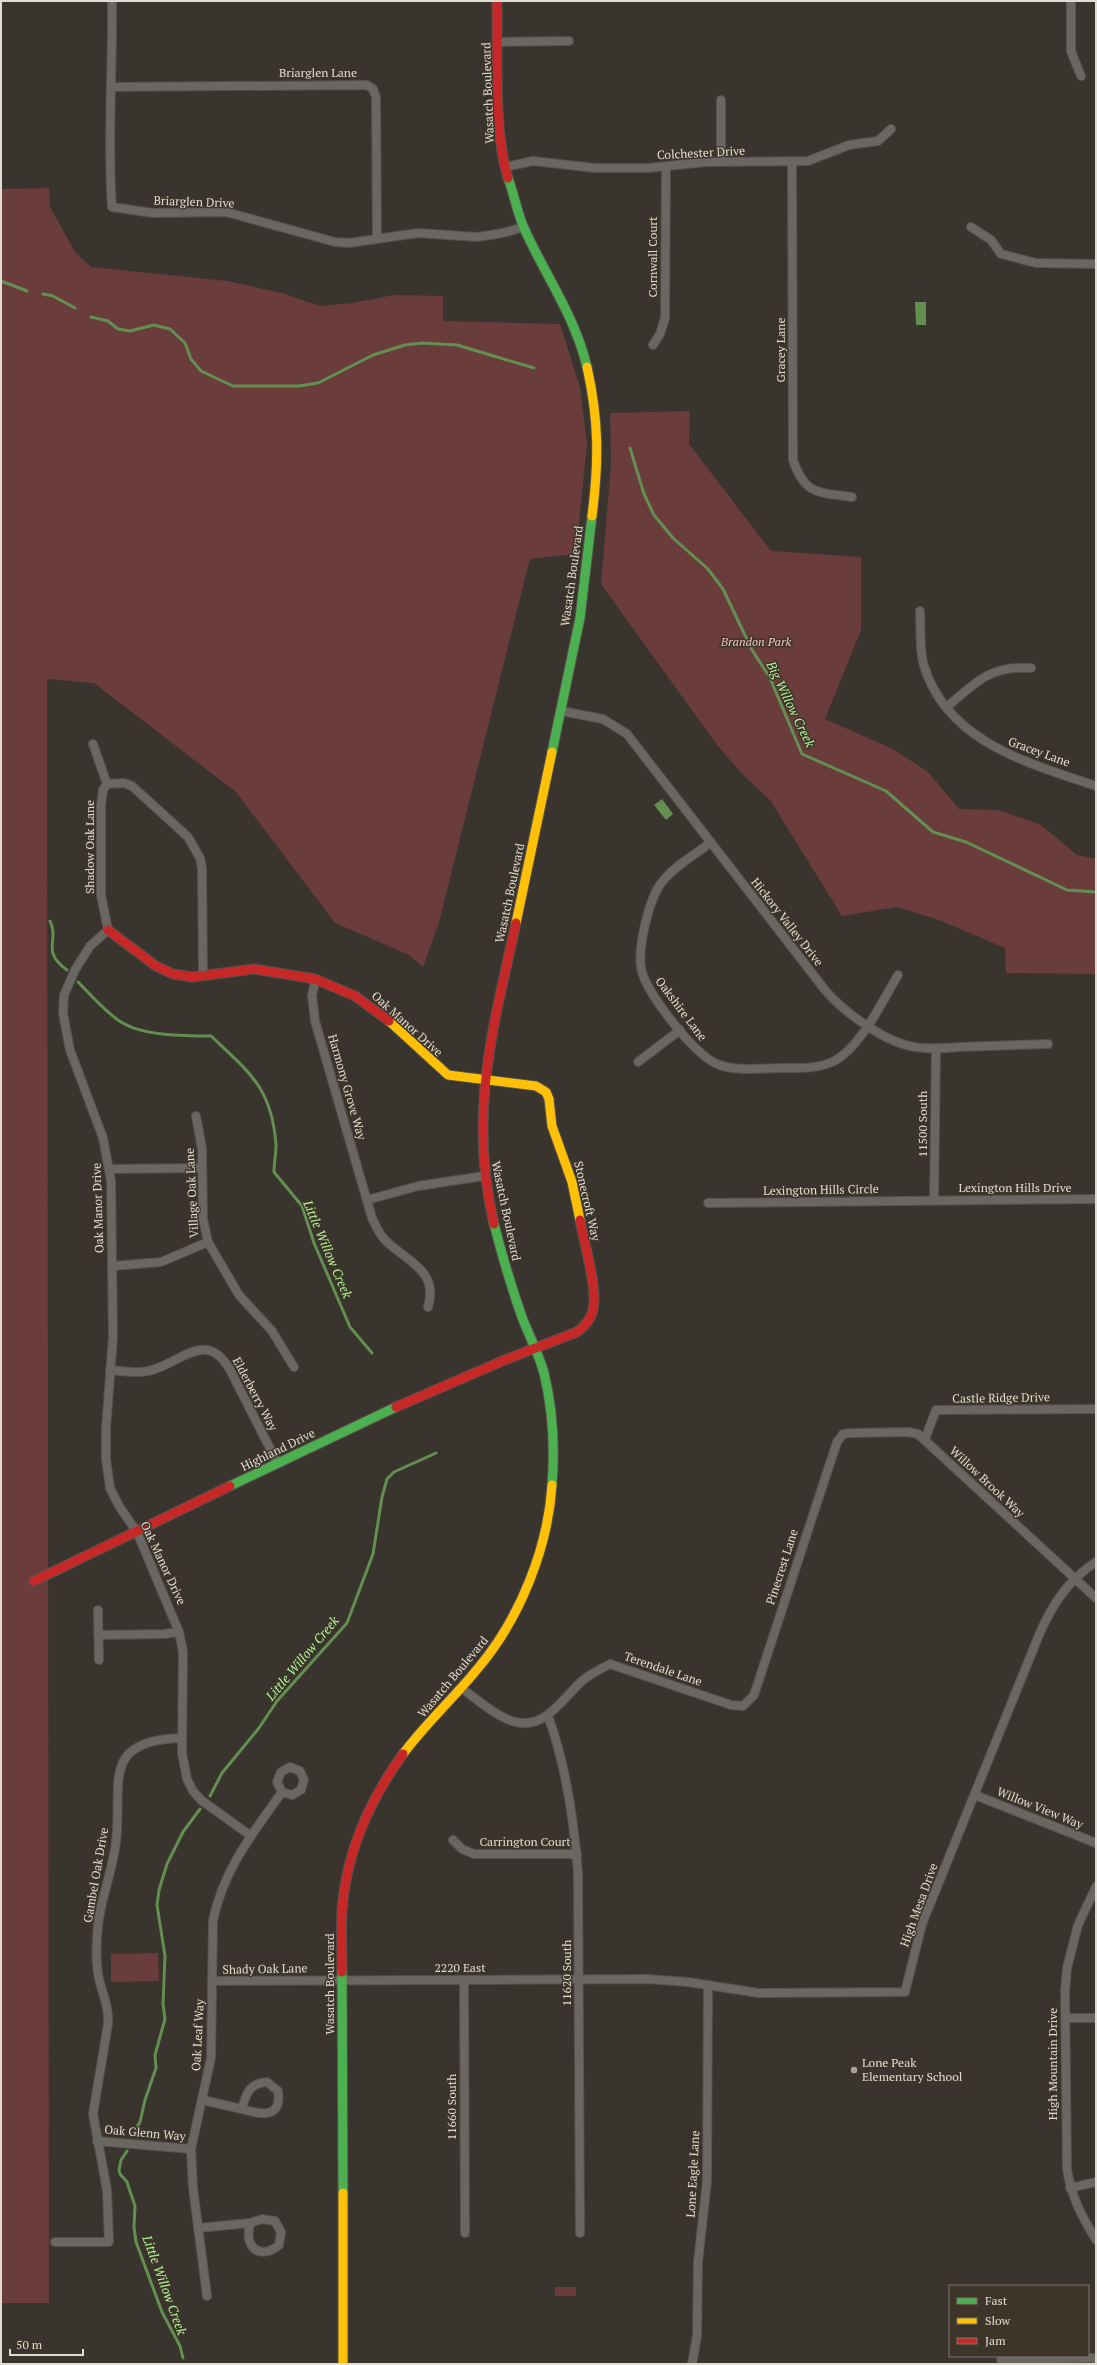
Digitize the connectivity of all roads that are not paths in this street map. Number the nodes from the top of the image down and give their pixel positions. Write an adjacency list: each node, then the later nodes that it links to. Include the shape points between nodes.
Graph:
1 (112, 1): 7 (street, Briarglen Drive)
2 (497, 1): 5 (main road, Wasatch Boulevard)
3 (1071, 1): 6 (street, via 1071,50)
4 (569, 41): 5 (street)
5 (499, 42): 13 (main road, Wasatch Boulevard, via 498,111)
6 (1081, 76)
7 (111, 87): 16 (street, Briarglen Drive, via 112,207 153,213 226,212 335,242); 16 (street, Briarglen Lane, via 367,86 374,89 377,110)
8 (720, 100): 10 (street)
9 (891, 129): 11 (street, Colchester Drive, via 878,141 849,145 808,161)
10 (721, 162): 11 (street, Colchester Drive); 12 (street, Colchester Drive)
11 (792, 162): 19 (street, Gracey Lane, via 793,460 799,478 812,490)
12 (666, 166): 13 (street, Colchester Drive, via 595,168 533,161); 18 (street, Cornwall Court, via 664,318 660,334)
13 (505, 167): 14 (main road, Wasatch Boulevard)
14 (524, 227): 16 (street, Briarglen Drive, via 489,236 418,233); 23 (main road, Wasatch Boulevard, via 577,333 591,383 596,417 597,466 584,591)
15 (971, 227): 17 (street, via 991,240 1001,254 1036,263)
16 (377, 239)
17 (1096, 264)
18 (653, 345)
19 (852, 497)
20 (920, 611): 22 (street, Gracey Lane, via 924,664 937,694)
21 (1031, 668): 22 (street, via 999,669 980,680)
22 (947, 707): 26 (street, Gracey Lane, via 966,727 1000,751)
23 (561, 711): 27 (street, Hickory Valley Drive, via 603,719 627,734); 37 (main road, Wasatch Boulevard)
24 (93, 744): 25 (street)
25 (107, 784): 28 (street, Shadow Oak Lane, via 101,801 101,895); 30 (street, via 116,782 132,786 196,848 202,868)
26 (1096, 786)
27 (711, 842): 32 (street, Hickory Valley Drive, via 835,1002); 33 (street, Oakshire Lane, via 662,882 651,906 642,944 642,971 646,983)
28 (108, 930): 30 (main road, Oak Manor Drive, via 167,972 184,977); 40 (street, Oak Manor Drive, via 90,946 76,970 64,995 62,1013 70,1050 103,1138)
29 (898, 975): 32 (street, Oakshire Lane)
30 (203, 976): 31 (main road, Oak Manor Drive, via 255,969)
31 (316, 979): 37 (main road, Oak Manor Drive, via 366,1002 442,1072 454,1077); 43 (street, Harmony Grove Way, via 312,995 314,1015)
32 (867, 1025): 33 (street, Oakshire Lane, via 848,1050 837,1059 809,1068 743,1068 718,1064 697,1050); 35 (street, Hickory Valley Drive, via 911,1047)
33 (680, 1030): 36 (street)
34 (1048, 1044): 35 (street, Hickory Valley Drive)
35 (936, 1048): 44 (street, 11500 South)
36 (638, 1062)
37 (484, 1080): 41 (main road, Wasatch Boulevard, via 481,1130); 49 (main road, Stonecroft Way, via 536,1086 548,1095 552,1126 572,1182 594,1292 594,1310 585,1327)
38 (196, 1116): 39 (street, Village Oak Lane, via 201,1138)
39 (202, 1168): 40 (street); 46 (street, Village Oak Lane, via 203,1219)
40 (110, 1169): 47 (street, Oak Manor Drive)
41 (484, 1176): 43 (street, via 418,1186); 49 (main road, Wasatch Boulevard, via 512,1289)
42 (1096, 1199): 44 (street, Lexington Hills Drive)
43 (367, 1200): 48 (street, Harmony Grove Way, via 372,1218 382,1236 427,1277 432,1287)
44 (934, 1200): 45 (street, Lexington Hills Circle)
45 (708, 1203)
46 (208, 1242): 47 (street, Village Oak Lane, via 161,1262); 50 (street, via 239,1294 272,1331)
47 (112, 1266): 51 (street, Oak Manor Drive, via 113,1337)
48 (428, 1307)
49 (536, 1347): 55 (main road, Highland Drive, via 466,1375); 65 (main road, Wasatch Boulevard, via 550,1398 554,1445 552,1496 546,1529 532,1574 506,1628)
50 (294, 1367)
51 (110, 1370): 55 (street, Elderberry Way, via 147,1372 195,1350 210,1350 219,1354 229,1368); 56 (street, Oak Manor Drive, via 106,1429 106,1459 110,1488)
52 (1096, 1409): 54 (street, Castle Ridge Drive, via 936,1410)
53 (843, 1434): 54 (street, Willow Brook Way, via 908,1432); 66 (street, Pinecrest Lane, via 827,1467 754,1695)
54 (925, 1439): 58 (street, Willow Brook Way)
55 (277, 1462): 56 (main road, Highland Drive)
56 (137, 1532): 59 (main road, Highland Drive); 62 (street, Oak Manor Drive)
57 (1096, 1562): 58 (street, High Mesa Drive)
58 (1074, 1578): 60 (street, Willow Brook Way); 70 (street, High Mesa Drive, via 1050,1609)
59 (34, 1581)
60 (1096, 1598)
61 (98, 1610): 63 (street)
62 (179, 1632): 63 (street); 68 (street, Oak Manor Drive, via 183,1652)
63 (98, 1635): 64 (street)
64 (98, 1660)
65 (461, 1688): 67 (street, via 513,1721 525,1722); 76 (main road, Wasatch Boulevard, via 386,1775 361,1821 347,1867 343,1892)
66 (743, 1706): 67 (street, Terendale Lane, via 731,1705 610,1664 582,1681)
67 (548, 1716): 74 (street, 11620 South, via 555,1734)
68 (182, 1738): 71 (street, Oak Manor Drive, via 184,1766 193,1791 206,1804); 85 (street, Gambel Oak Drive, via 151,1740 138,1746 127,1755 119,1770 116,1845 102,1897 97,1938 97,1967 108,2019 107,2044 94,2101)
69 (282, 1792): 71 (street, Oak Leaf Way)
70 (975, 1795): 73 (street, Willow View Way); 80 (street, High Mesa Drive, via 922,1924 905,1992 774,1994)
71 (251, 1836): 79 (street, Oak Leaf Way, via 230,1869 217,1900 213,1921)
72 (454, 1840): 74 (street, Carrington Court, via 462,1849 474,1854)
73 (1096, 1843)
74 (577, 1854): 78 (street, 11620 South)
75 (1096, 1887): 81 (street, High Mountain Drive, via 1078,1925 1072,1946 1067,1968)
76 (342, 1980): 77 (street, 2220 East); 79 (street, Shady Oak Lane); 98 (main road, Wasatch Boulevard)
77 (464, 1980): 78 (street, 2220 East); 91 (street, 11660 South)
78 (579, 1980): 80 (street, High Mesa Drive, via 668,1980); 92 (street, 11620 South)
79 (212, 1982): 83 (street, Oak Leaf Way, via 211,2058)
80 (708, 1985): 99 (street, Lone Eagle Lane, via 707,2181 698,2262 697,2336)
81 (1065, 2018): 82 (street); 88 (street, High Mountain Drive, via 1065,2150)
82 (1096, 2018)
83 (202, 2100): 84 (street); 86 (street, Oak Leaf Way)
84 (242, 2109): 84 (street, via 265,2114 273,2111 278,2105 278,2090 267,2082 253,2085 248,2091)
85 (97, 2141): 86 (street, Oak Glenn Way); 94 (street, Gambel Oak Drive, via 107,2190 109,2242)
86 (191, 2148): 90 (street, Oak Leaf Way)
87 (1096, 2182): 88 (street)
88 (1070, 2188): 93 (street, High Mountain Drive, via 1083,2219)
89 (250, 2223): 89 (street, via 250,2242 254,2248 260,2252 268,2252 279,2245 282,2232 275,2221 262,2219); 90 (street)
90 (198, 2228): 95 (street, Oak Leaf Way)
91 (465, 2233)
92 (580, 2233)
93 (1096, 2240)
94 (55, 2242)
95 (207, 2296)
96 (1096, 2358): 97 (street)
97 (1001, 2360)
98 (343, 2364)
99 (692, 2364)

